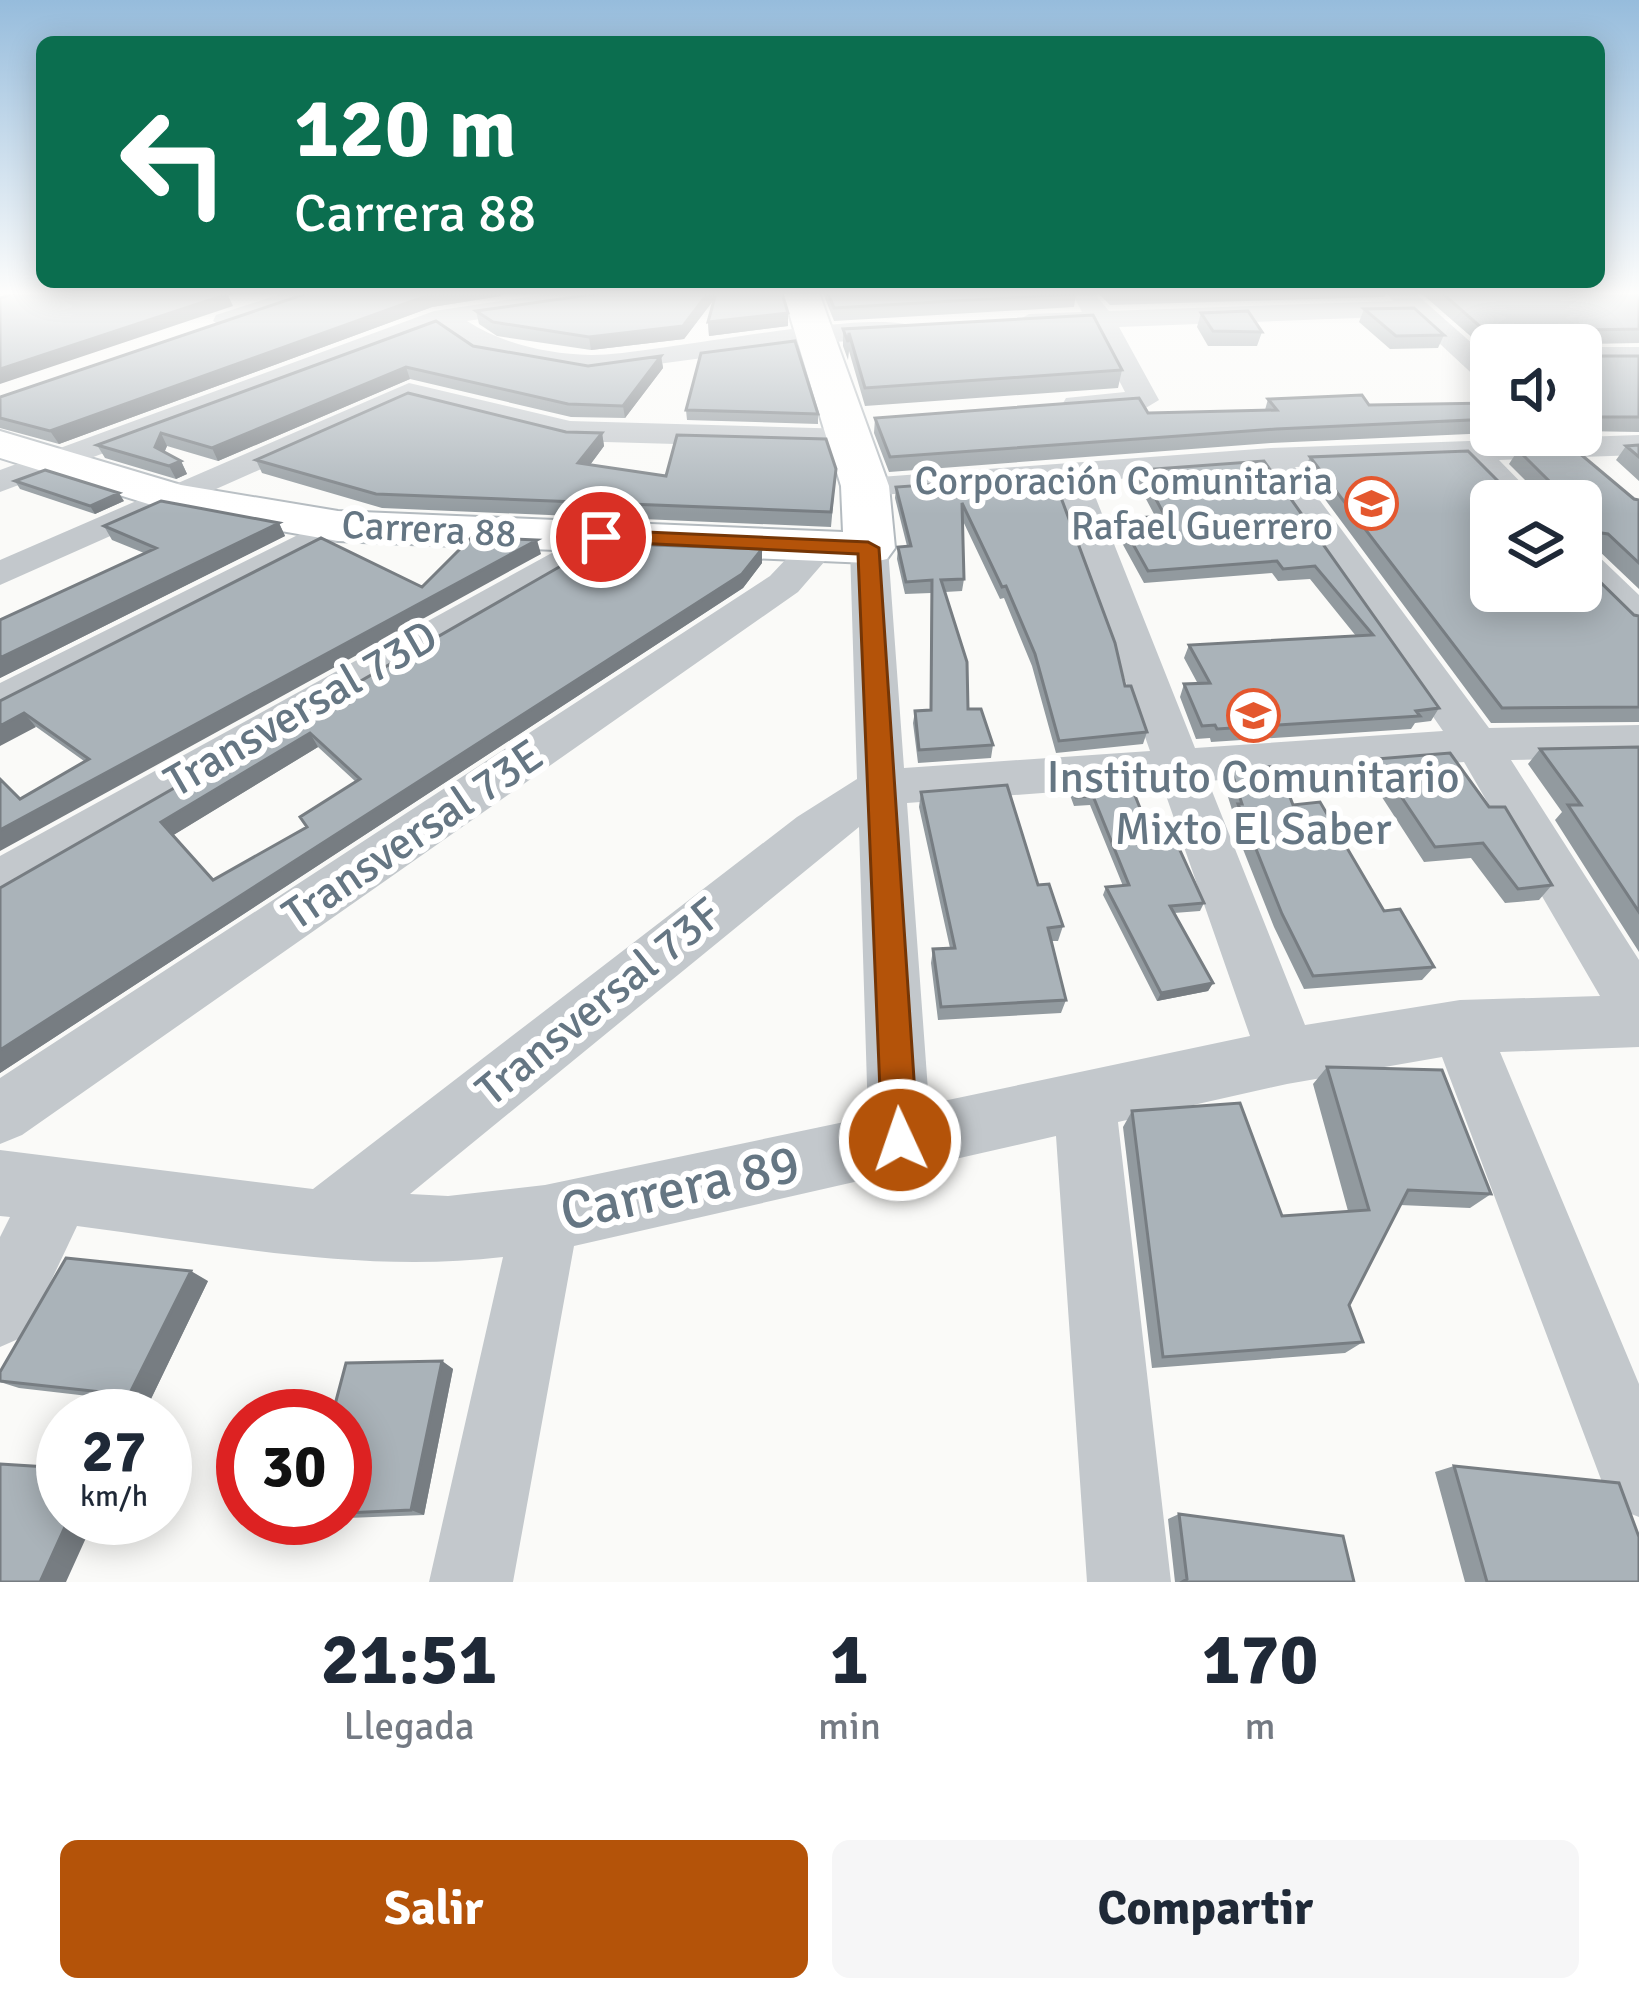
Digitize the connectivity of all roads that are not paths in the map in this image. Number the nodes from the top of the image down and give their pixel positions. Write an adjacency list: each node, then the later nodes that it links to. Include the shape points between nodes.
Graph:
1 (308, 367): 12 (street)
2 (828, 367): 5 (street)
3 (1127, 367): 4 (street, via 1144,400)
4 (1052, 406)
5 (853, 427): 17 (street); 18 (street, via 571,430 409,392)
6 (0, 443): 12 (street, Carrera 88)
7 (1602, 443): 8 (street)
8 (1639, 445)
9 (1468, 448): 11 (street); 15 (street)
10 (1583, 456): 14 (street)
11 (1271, 458): 13 (street); 29 (street)
12 (56, 460): 16 (street); 18 (street, Carrera 88)
13 (1069, 472): 17 (street); 30 (street)
14 (1604, 474)
15 (1500, 480)
16 (0, 482)
17 (865, 486): 21 (street)
18 (174, 499): 19 (street, Carrera 88); 24 (street)
19 (338, 526): 20 (street, Carrera 88); 27 (street)
20 (601, 537): 21 (street, Carrera 88); 32 (street, Transversal 73D)
21 (844, 547): 31 (street); 38 (street, Transversal 73E)
22 (1602, 567): 23 (street)
23 (1639, 571)
24 (0, 574)
25 (1602, 581): 26 (street)
26 (1639, 618)
27 (0, 702)
28 (1639, 741): 29 (street)
29 (1477, 745): 30 (street); 33 (street)
30 (1178, 764): 31 (street); 36 (street)
31 (881, 787): 39 (street); 42 (street, Transversal 73F, via 814,831)
32 (0, 881)
33 (1639, 1010)
34 (1639, 1021): 35 (street, Carrera 89)
35 (1460, 1027): 36 (street, Carrera 89); 44 (street)
36 (1288, 1056): 37 (street, Carrera 89)
37 (1084, 1102): 39 (street, Carrera 89); 46 (street)
38 (0, 1114)
39 (900, 1140): 41 (street, Carrera 89)
40 (29, 1187): 42 (street, Carrera 89); 43 (street)
41 (545, 1219): 42 (street, Carrera 89, via 448,1230); 45 (street)
42 (322, 1224)
43 (0, 1311)
44 (1639, 1478)
45 (471, 1582)
46 (1129, 1582)

